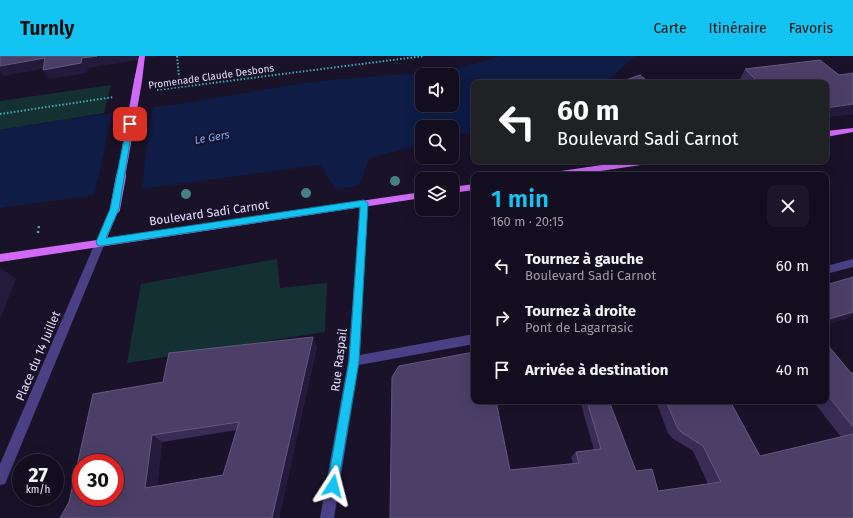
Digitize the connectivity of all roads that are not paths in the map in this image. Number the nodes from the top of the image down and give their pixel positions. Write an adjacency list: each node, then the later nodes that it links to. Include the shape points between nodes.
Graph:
1 (142, 56): 10 (main road, bridge, via 114,209)
2 (853, 130): 3 (main road)
3 (829, 134)
4 (628, 164): 5 (main road)
5 (574, 172)
6 (471, 187): 7 (main road)
7 (459, 189)
8 (415, 196): 9 (main road, Boulevard Sadi Carnot)
9 (364, 203): 10 (main road, Boulevard Sadi Carnot); 15 (street, Rue Raspail)
10 (100, 242): 11 (main road, Boulevard Sadi Carnot); 16 (street, Place du 14 Juillet)
11 (0, 258)
12 (853, 263): 13 (street)
13 (829, 269)
14 (471, 340): 15 (street)
15 (354, 361): 17 (street, Rue Raspail)
16 (0, 479)
17 (327, 518)

